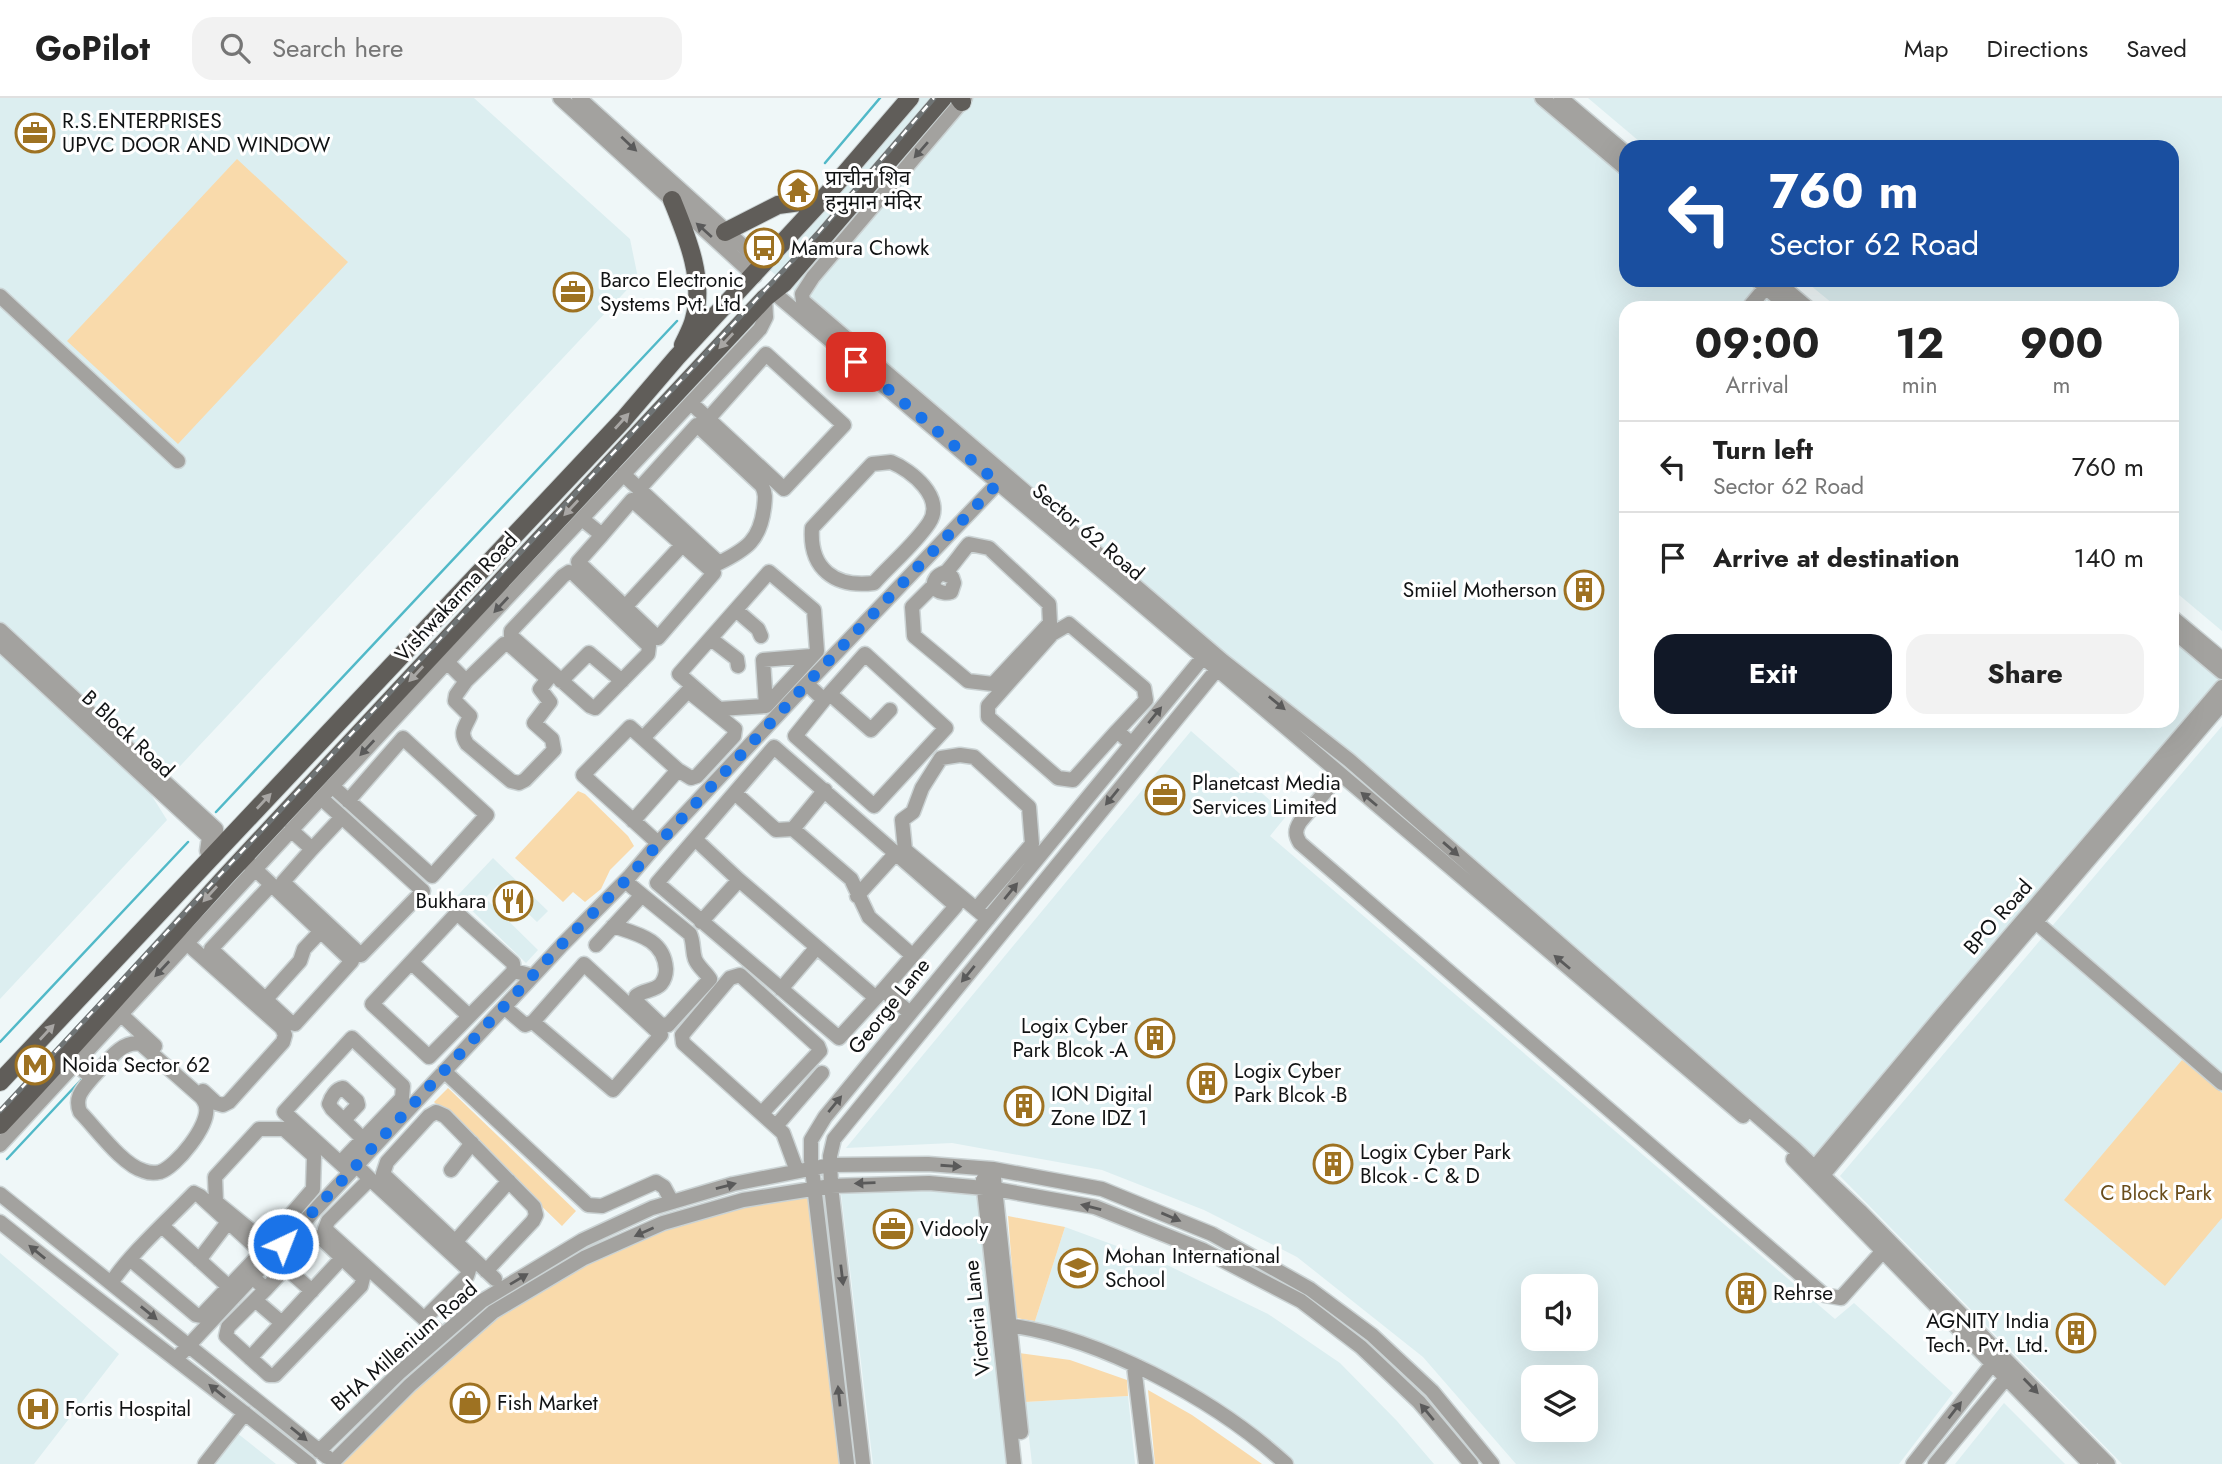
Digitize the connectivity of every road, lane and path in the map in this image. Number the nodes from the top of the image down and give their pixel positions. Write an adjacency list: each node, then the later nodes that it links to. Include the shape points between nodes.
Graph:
1 (559, 98): 11 (street)
2 (579, 98): 13 (street, one-way to 13)
3 (910, 98): 10 (main road, Vishwakarma Road)
4 (943, 98): 12 (main road, Vishwakarma Road)
5 (1542, 98): 9 (street)
6 (1561, 98): 8 (street)
7 (962, 99): 12 (street, one-way to 12)
8 (1619, 147)
9 (1619, 163)
10 (823, 200): 13 (main road, via 778,205); 14 (main road, Vishwakarma Road)
11 (672, 201): 14 (street, one-way to 11); 21 (main road, via 693,253 697,288 694,318)
12 (861, 206): 17 (main road, Vishwakarma Road); 23 (street, Sector 62 Road, via 802,294 803,301)
13 (725, 232): 14 (street)
14 (760, 270): 21 (main road, Vishwakarma Road)
15 (1770, 287): 19 (street)
16 (1773, 287): 20 (street)
17 (768, 295): 22 (street, via 760,329); 23 (street, Sector 62 Road); 36 (main road, Vishwakarma Road, one-way to 36)
18 (0, 296): 25 (street)
19 (1783, 301)
20 (1796, 301)
21 (677, 357): 33 (main road, Vishwakarma Road, one-way to 21)
22 (691, 403): 24 (street); 26 (street)
23 (914, 403): 27 (street, Sector 62 Road); 47 (street, Sector 62 Road)
24 (708, 419): 24 (street, via 784,489 844,425 766,355)
25 (178, 461)
26 (623, 474): 28 (street); 29 (street)
27 (998, 483): 34 (street); 47 (street, Sector 62 Road)
28 (639, 489): 28 (street, via 719,562 746,547 760,531 766,493 762,486 697,425)
29 (582, 519): 30 (street); 36 (street)
30 (602, 535): 31 (street, via 632,500); 40 (street, via 578,562)
31 (682, 544): 40 (street); 40 (street, via 714,573 658,638)
32 (902, 552): 32 (street, via 874,583 842,581 814,557 812,528 872,464 891,462 918,478 929,491 932,507 931,521); 34 (street)
33 (495, 556): 35 (main road, Vishwakarma Road); 36 (main road, via 498,566)
34 (919, 565): 37 (street); 58 (street)
35 (480, 572): 38 (main road, via 491,573); 84 (main road, Vishwakarma Road, one-way to 35)
36 (516, 578): 38 (main road, Vishwakarma Road); 39 (street); 50 (street, one-way to 50)
37 (938, 579): 37 (street, via 912,607 914,636 968,681 993,684 1050,623 1049,604 989,548 969,544)
38 (498, 587): 85 (main road, Vishwakarma Road, one-way to 85)
39 (539, 602): 56 (street, via 511,636); 57 (street, via 569,572 646,642 648,654)
40 (625, 607)
41 (736, 610): 43 (street); 46 (street); 48 (street, via 769,572 814,610 817,650)
42 (2179, 623): 49 (street)
43 (761, 636)
44 (2179, 636): 53 (street)
45 (3, 638): 84 (street, B Block Road, via 209,837)
46 (711, 639): 52 (street, via 737,659); 62 (street, via 679,674 719,709)
47 (1206, 653): 51 (street, Sector 62 Road); 68 (street, George Lane, one-way to 47)
48 (811, 656): 54 (street); 62 (street, via 762,660)
49 (2222, 659)
50 (447, 662): 55 (street); 64 (street)
51 (1220, 665): 70 (street); 127 (street, George Lane, one-way to 127, via 834,1139); 132 (street, one-way to 132, via 1349,760)
52 (738, 666)
53 (2222, 672)
54 (789, 680): 58 (street); 62 (street)
55 (466, 681): 55 (street, via 503,644 510,645 548,679 540,689 550,702 534,723 552,739 554,750 519,783 462,737 470,716 455,701)
56 (561, 681): 57 (street, via 595,708); 57 (street, via 589,653)
57 (622, 681)
58 (807, 683): 60 (street); 81 (street)
59 (2222, 687): 93 (street, BPO Road)
60 (829, 695): 60 (street, via 795,736 874,806 946,728 865,654); 63 (street, via 871,730)
61 (2222, 704): 93 (street, BPO Road)
62 (766, 706)
63 (890, 709)
64 (389, 725): 66 (street); 71 (street, one-way to 71)
65 (1117, 731): 65 (street, via 1073,780 1058,778 988,717 988,706 1052,634 1069,624 1144,688 1146,700); 68 (street)
66 (403, 738): 75 (street); 75 (street, via 487,816 432,876)
67 (643, 738): 69 (street); 69 (street, via 688,691 735,729 734,736 698,776 691,778); 77 (street, via 629,727 583,775)
68 (1132, 744): 92 (street, George Lane, one-way to 68)
69 (678, 770): 77 (street)
70 (1340, 774): 132 (street, one-way to 70); 145 (street, via 1300,822 1296,837 1300,843 1824,1295 1841,1298)
71 (332, 786): 74 (street); 75 (street)
72 (825, 790): 73 (street, via 774,747); 78 (street); 83 (street)
73 (735, 793): 78 (street, via 776,830); 80 (street)
74 (321, 798): 76 (street); 79 (street)
75 (348, 801)
76 (342, 817): 82 (street); 88 (street, via 423,891 361,954)
77 (633, 821): 81 (street)
78 (793, 829): 90 (street, via 851,879)
79 (291, 830): 82 (street); 85 (street)
80 (695, 839): 86 (street); 94 (street, via 657,883)
81 (658, 844): 87 (street)
82 (312, 849): 88 (street)
83 (895, 853): 90 (street); 101 (street, via 956,906)
84 (212, 857): 117 (main road, Vishwakarma Road, one-way to 84)
85 (253, 863): 88 (street); 97 (main road, Vishwakarma Road, one-way to 97)
86 (739, 880): 94 (street); 99 (street)
87 (625, 881): 89 (street); 104 (street)
88 (277, 884): 96 (street); 100 (street)
89 (642, 895): 95 (street); 95 (street, via 690,934 696,963 710,979 668,1026 660,1024 636,996 659,987 666,976 661,950 650,938)
90 (857, 895): 101 (street, via 869,917)
91 (976, 909): 91 (street, via 905,850 902,820 913,813 941,758 974,757 1031,813 1032,844); 92 (street)
92 (988, 919): 110 (street, George Lane)
93 (2031, 919): 118 (street); 132 (street, BPO Road)
94 (701, 922): 105 (street)
95 (613, 926): 98 (street)
96 (321, 931): 107 (street); 107 (street, via 352,961 295,1024)
97 (185, 933): 100 (street); 109 (main road, Vishwakarma Road, one-way to 109); 109 (street, via 285,1035 229,1102 216,1103)
98 (596, 945)
99 (817, 947): 105 (street); 106 (street)
100 (211, 949): 107 (street)
101 (913, 956): 106 (street)
102 (412, 963): 103 (street, via 457,913 513,963); 111 (street); 111 (street, via 372,1004 429,1057)
103 (514, 971): 104 (street); 111 (street)
104 (533, 976): 108 (street)
105 (781, 989): 106 (street, via 839,1038)
106 (880, 994): 110 (street)
107 (265, 1000)
108 (505, 1007): 112 (street, via 524,1025); 114 (street)
109 (115, 1009): 113 (main road, Vishwakarma Road)
110 (911, 1013): 128 (street, George Lane, one-way to 110, via 811,1140 825,1117)
111 (469, 1016)
112 (533, 1021): 112 (street, via 584,964 661,1035 613,1090)
113 (70, 1059): 116 (street); 121 (main road, Vishwakarma Road); 125 (street)
114 (444, 1071): 126 (street); 139 (street, via 588,1205 603,1206 656,1182 664,1186)
115 (822, 1073): 122 (street)
116 (92, 1078): 116 (street, via 79,1093 80,1111 137,1169 159,1172 168,1168 202,1127 206,1106 201,1097 141,1044 124,1045)
117 (0, 1082)
118 (2222, 1083)
119 (762, 1113): 119 (street, via 683,1043 682,1035 730,978 740,975 820,1051); 122 (street)
120 (344, 1120): 123 (street)
121 (0, 1125)
122 (776, 1126): 131 (street)
123 (363, 1139): 126 (street); 126 (street, via 402,1098 403,1086 352,1038 284,1112)
124 (471, 1143): 130 (street); 133 (street, via 436,1112); 134 (street)
125 (0, 1146)
126 (353, 1164): 133 (street); 140 (street)
127 (830, 1166): 128 (street, BHA Millenium Road); 129 (street, BHA Millenium Road, one-way to 129); 135 (street, George Lane)
128 (812, 1168): 131 (street, BHA Millenium Road); 136 (street, George Lane)
129 (988, 1168): 137 (street, Victoria Lane); 177 (street, BHA Millenium Road, one-way to 177, via 1102,1189 1212,1234 1310,1289 1372,1335 1432,1391)
130 (451, 1170)
131 (797, 1171): 139 (street, BHA Millenium Road, one-way to 131)
132 (1816, 1175): 145 (street); 162 (street)
133 (377, 1177): 144 (street); 155 (street, via 469,1270); 155 (street, via 328,1221 325,1229)
134 (509, 1181): 144 (street); 144 (street, via 536,1214 491,1275)
135 (831, 1186): 136 (street, BHA Millenium Road); 137 (street, BHA Millenium Road, one-way to 135, via 929,1183); 171 (street, George Lane, one-way to 171)
136 (816, 1188): 167 (street, BHA Millenium Road, one-way to 167, via 743,1200 663,1223 584,1258 493,1311 410,1385); 170 (street, George Lane, one-way to 136)
137 (990, 1189): 157 (street, Victoria Lane); 176 (street, BHA Millenium Road, one-way to 137, via 1419,1402 1361,1347 1301,1301 1203,1250 1096,1207)
138 (0, 1194): 151 (street)
139 (672, 1202): 158 (street, BHA Millenium Road, one-way to 139, via 482,1301 583,1240)
140 (298, 1217): 140 (street, via 275,1233 253,1232 216,1202 215,1177 259,1129 284,1129 314,1156 313,1189); 150 (street)
141 (0, 1222): 160 (street, one-way to 141)
142 (228, 1222): 143 (street, via 194,1193); 148 (street); 152 (street, via 259,1250)
143 (162, 1226): 147 (street); 148 (street)
144 (456, 1241)
145 (1883, 1251): 162 (street)
146 (342, 1258): 149 (street, via 320,1237 313,1238); 153 (street); 161 (street, via 363,1278 361,1286 275,1375)
147 (131, 1259): 151 (street); 152 (street, via 196,1315 201,1316)
148 (199, 1259): 152 (street)
149 (286, 1268): 153 (street); 154 (street)
150 (252, 1277): 154 (street); 159 (street)
151 (111, 1283): 159 (street, one-way to 159)
152 (229, 1287)
153 (312, 1291): 156 (street)
154 (260, 1295): 156 (street); 161 (street, via 228,1327 226,1336)
155 (424, 1319): 158 (street)
156 (282, 1323): 161 (street)
157 (1004, 1325): 163 (street, via 1026,1327); 172 (street, Victoria Lane); 173 (street, Victoria Lane)
158 (442, 1335): 166 (street, BHA Millenium Road)
159 (188, 1345): 160 (street); 166 (street, one-way to 166)
160 (177, 1358): 165 (street, one-way to 160)
161 (250, 1358)
162 (1996, 1359): 164 (street); 178 (street, one-way to 162)
163 (1134, 1366): 174 (street); 175 (street, via 1210,1405)
164 (2010, 1373): 179 (street); 180 (street); 181 (street, one-way to 181)
165 (245, 1413): 168 (street); 169 (street)
166 (319, 1451): 167 (street)
167 (335, 1463)
168 (205, 1464)
169 (309, 1464)
170 (847, 1464)
171 (863, 1464)
172 (1014, 1464)
173 (1024, 1464)
174 (1146, 1464)
175 (1286, 1464)
176 (1471, 1464)
177 (1492, 1464)
178 (1913, 1464)
179 (1935, 1464)
180 (2090, 1464)
181 (2108, 1464)

